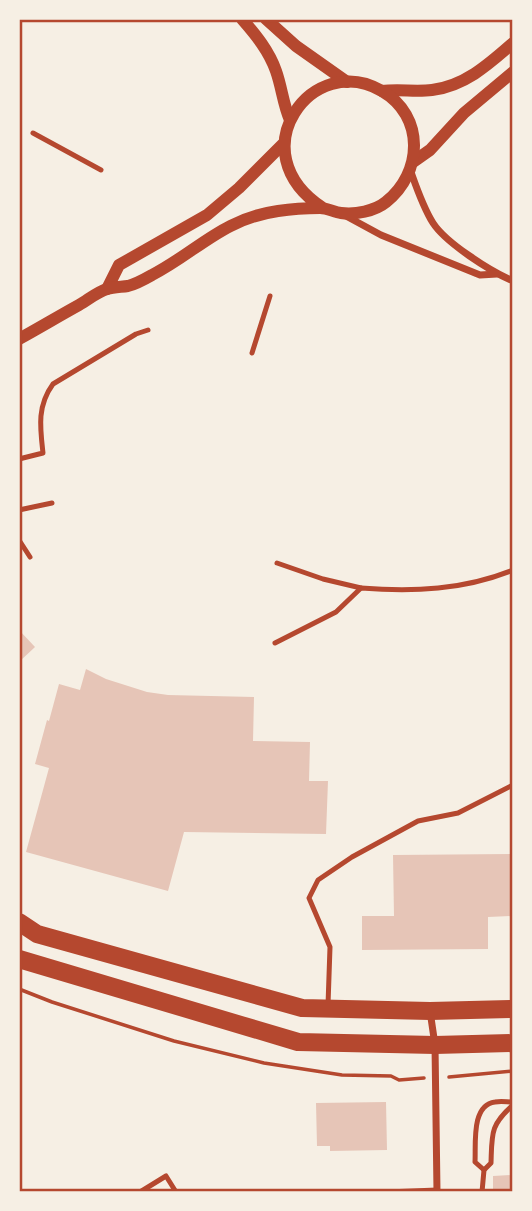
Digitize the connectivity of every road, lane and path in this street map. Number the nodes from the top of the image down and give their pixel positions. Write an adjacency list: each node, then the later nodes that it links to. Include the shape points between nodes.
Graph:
1 (242, 19): 7 (street, via 268,52)
2 (266, 19): 5 (street)
3 (513, 43): 6 (street, via 470,78 452,85 436,90)
4 (513, 72): 10 (street, via 464,113)
5 (347, 82): 6 (street); 7 (street, via 319,89)
6 (382, 91): 10 (street, via 396,101 409,122 415,146)
7 (290, 120): 9 (street)
8 (33, 133): 11 (lane)
9 (284, 143): 12 (street, via 293,182); 16 (street, via 207,215 119,265)
10 (412, 167): 13 (street, via 400,190 383,204 363,212); 14 (street, via 424,207 442,235)
11 (101, 170)
12 (323, 208): 13 (street); 16 (street, via 280,210 238,221 151,275)
13 (342, 213): 14 (street, via 381,235 480,275)
14 (497, 274): 15 (street)
15 (513, 281)
16 (107, 289): 19 (street)
17 (270, 296): 20 (lane)
18 (148, 330): 21 (lane, via 53,384 40,410 43,453)
19 (19, 339)
20 (252, 353)
21 (19, 459)
22 (52, 503): 23 (lane)
23 (19, 510)
24 (19, 540): 25 (lane)
25 (30, 557)
26 (277, 563): 28 (lane)
27 (513, 570): 28 (lane, via 435,589)
28 (361, 588): 29 (lane, via 336,612)
29 (275, 643)
30 (513, 785): 34 (lane, via 458,813 418,821 318,880 309,898 330,947)
31 (19, 922): 34 (main road, via 37,934 302,1008)
32 (19, 959): 38 (main road, via 298,1042)
33 (19, 989): 41 (path, via 174,1041 264,1063)
34 (327, 1008): 36 (main road)
35 (513, 1009): 36 (main road)
36 (430, 1011): 38 (street)
37 (513, 1043): 38 (main road)
38 (435, 1045): 44 (street)
39 (513, 1071): 40 (path)
40 (459, 1076)
41 (409, 1079)
42 (513, 1104): 43 (lane, via 497,1119 491,1163); 43 (lane, via 493,1102 477,1119 475,1162)
43 (484, 1170): 48 (lane)
44 (437, 1191): 47 (lane)
45 (140, 1192): 46 (lane, via 166,1176)
46 (176, 1192)
47 (387, 1192)
48 (482, 1192)

